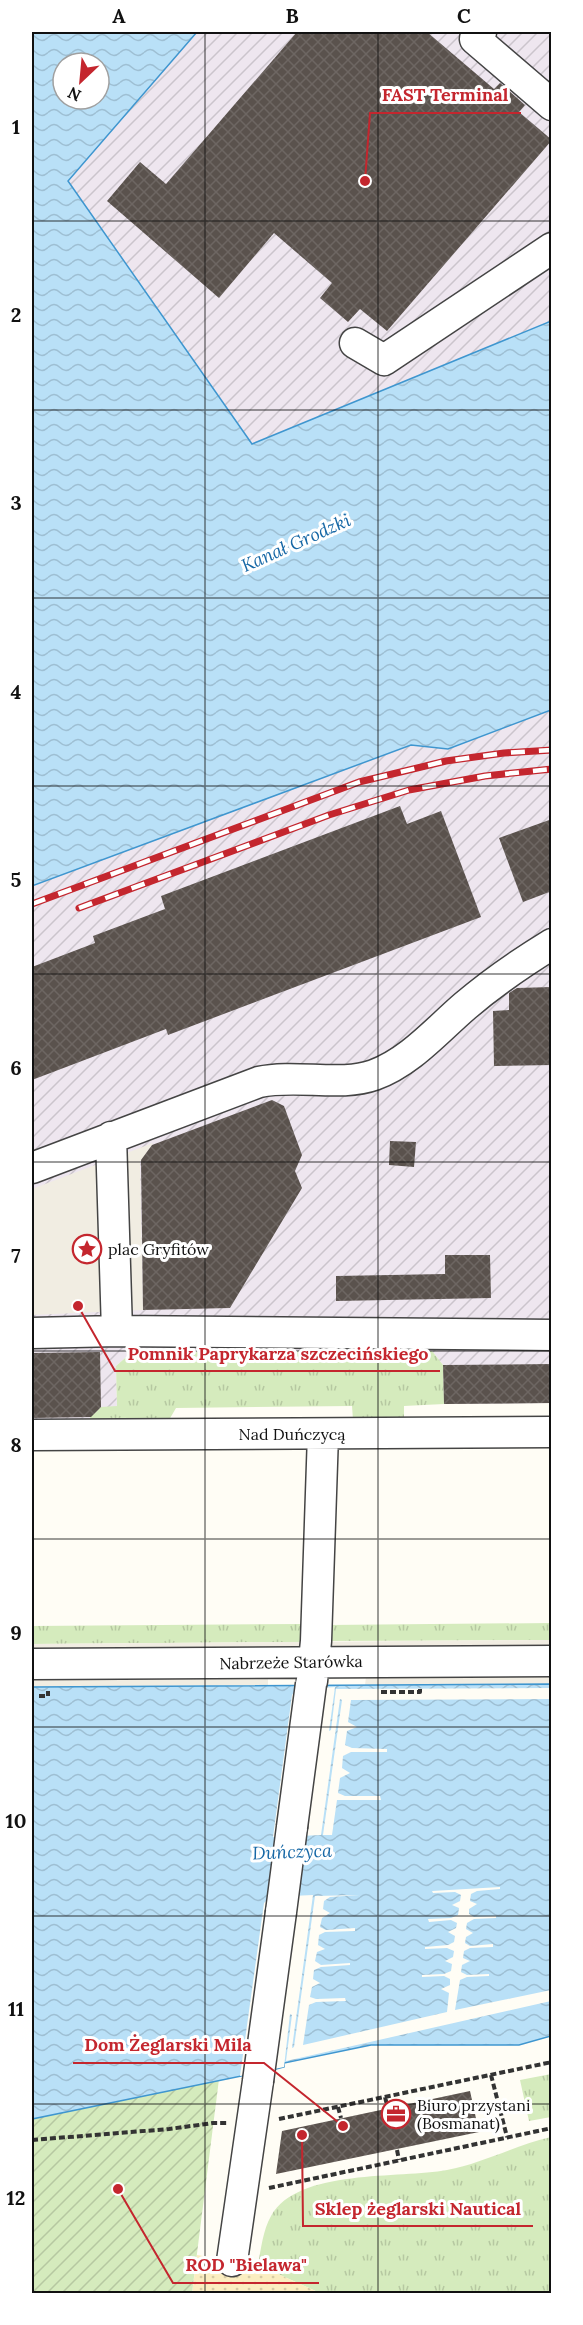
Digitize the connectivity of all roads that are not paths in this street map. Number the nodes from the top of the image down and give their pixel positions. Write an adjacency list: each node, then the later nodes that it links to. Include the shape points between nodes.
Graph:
1 (481, 32): 2 (street, via 475,39)
2 (552, 105)
3 (552, 248): 4 (street, via 384,360)
4 (355, 343)
5 (552, 944): 6 (street, via 502,976 406,1057 372,1076 259,1082)
6 (111, 1137): 7 (street); 8 (street)
7 (32, 1168)
8 (117, 1331): 9 (street); 10 (street)
9 (32, 1333)
10 (552, 1335)
11 (552, 1432): 12 (street, Nad Duńczycą)
12 (323, 1434): 13 (street, Nad Duńczycą); 15 (street)
13 (32, 1436)
14 (552, 1661): 15 (street, Nabrzeże Starówka)
15 (313, 1673): 16 (street, Nabrzeże Starówka); 17 (street, bridge)
16 (43, 1682)
17 (232, 2261)

